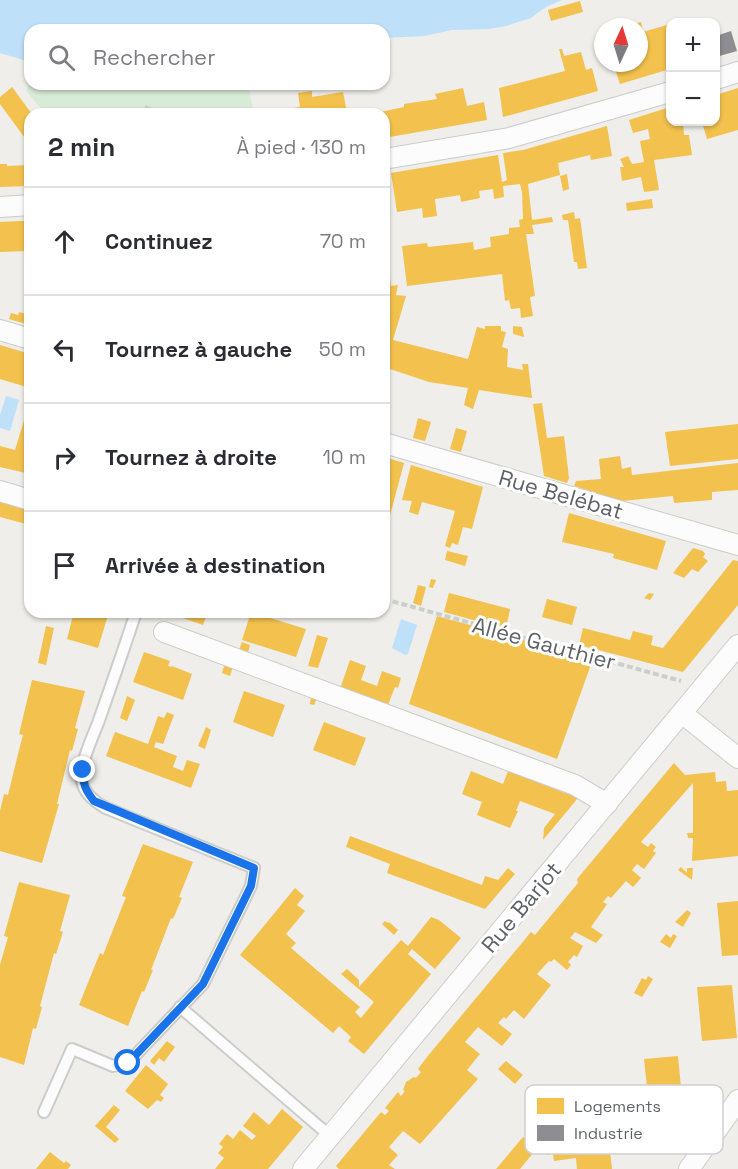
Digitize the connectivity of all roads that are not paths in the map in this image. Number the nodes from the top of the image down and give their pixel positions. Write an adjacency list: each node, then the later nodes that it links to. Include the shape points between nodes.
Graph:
1 (738, 72): 2 (street)
2 (720, 78)
3 (666, 93): 4 (street, via 509,138)
4 (390, 158)
5 (24, 205): 6 (street)
6 (0, 207)
7 (0, 330): 8 (street)
8 (24, 337)
9 (390, 445): 12 (street, Rue Belébat)
10 (0, 491): 11 (street)
11 (24, 498)
12 (738, 545)
13 (134, 618): 19 (lane, via 82,782 94,801 106,808 254,868 251,886 203,984)
14 (164, 632): 18 (street, via 575,785)
15 (738, 645): 16 (street, Rue Barjot)
16 (683, 714): 17 (street); 18 (street, Rue Barjot)
17 (738, 758)
18 (607, 804): 23 (street, Rue Barjot)
19 (180, 1007): 21 (lane, via 128,1063 113,1066 72,1049); 23 (lane)
20 (738, 1100): 22 (street)
21 (44, 1112)
22 (723, 1121)
23 (330, 1136): 25 (street, Rue Barjot)
24 (700, 1154): 26 (street)
25 (303, 1169)
26 (689, 1169)

